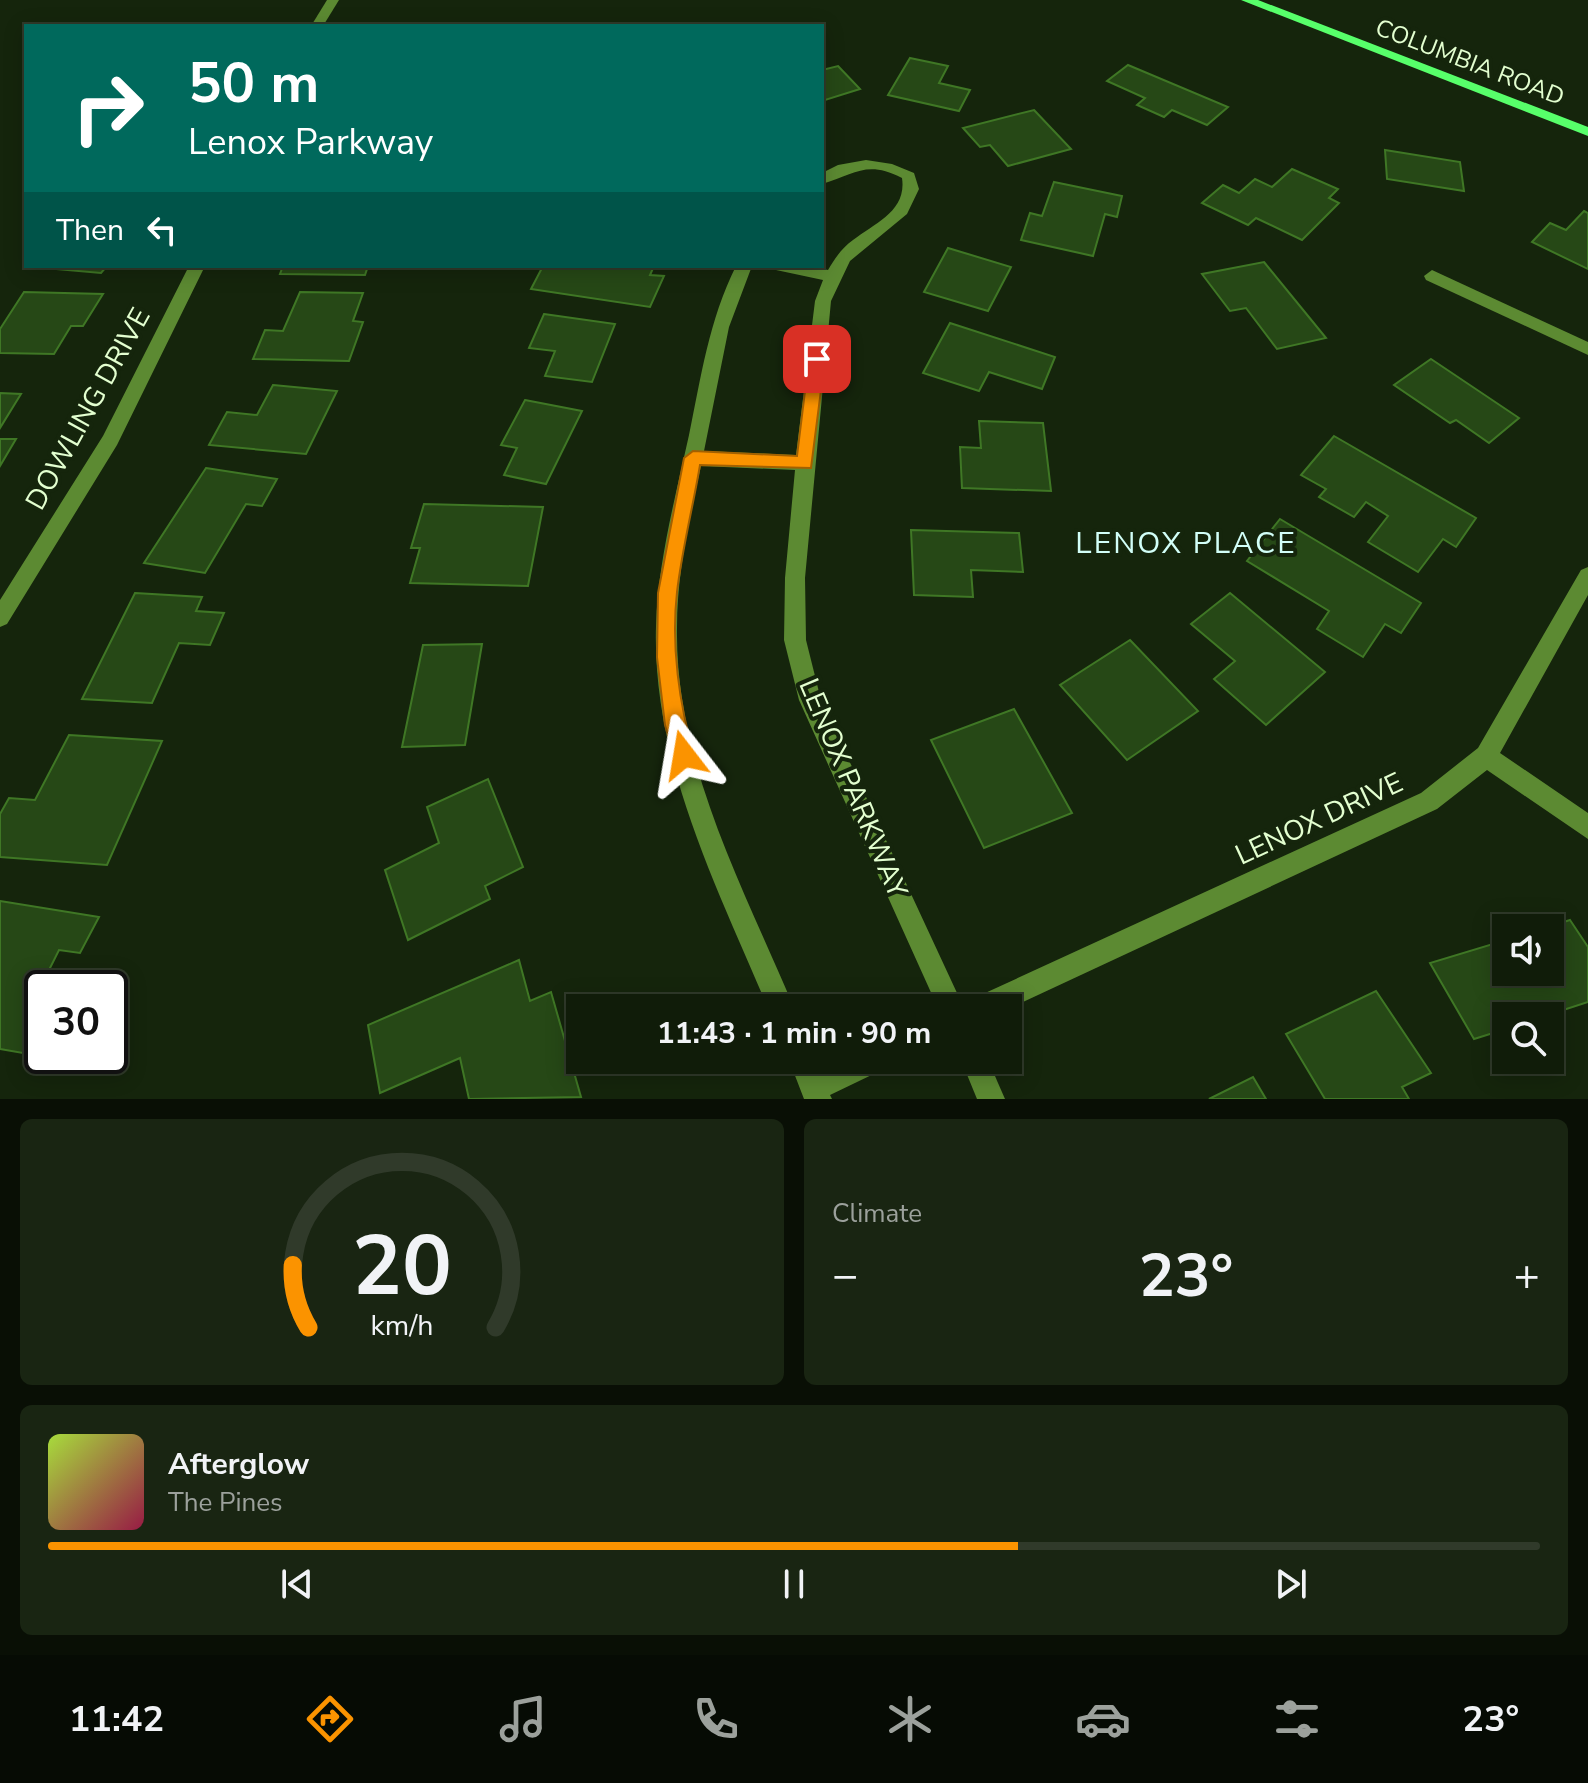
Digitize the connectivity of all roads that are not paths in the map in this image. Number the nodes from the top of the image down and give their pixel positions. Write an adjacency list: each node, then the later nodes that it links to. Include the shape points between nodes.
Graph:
1 (333, 0): 3 (street)
2 (1247, 0): 4 (main road, COLUMBIA ROAD)
3 (318, 24)
4 (1588, 132)
5 (824, 178): 9 (street, LENOX PARKWAY, via 870,162 909,176 914,189 907,206 849,252)
6 (196, 268): 15 (street, DOWLING DRIVE, via 110,440)
7 (743, 268): 12 (street, via 716,347)
8 (792, 268): 9 (street)
9 (831, 276): 13 (street, LENOX PARKWAY, via 823,301)
10 (1432, 276): 11 (street)
11 (1588, 349)
12 (693, 458): 13 (street); 18 (street, via 668,593 667,657 675,725 701,815)
13 (805, 463): 19 (street, LENOX PARKWAY, via 795,640 810,700)
14 (1588, 576): 16 (street, LENOX DRIVE)
15 (0, 618)
16 (1486, 756): 17 (street); 20 (street, LENOX DRIVE, via 1429,801)
17 (1588, 827)
18 (775, 994)
19 (945, 994)
20 (1011, 994)
21 (808, 1074): 24 (street)
22 (849, 1074): 24 (street)
23 (980, 1074): 25 (street)
24 (816, 1094)
25 (991, 1099)

